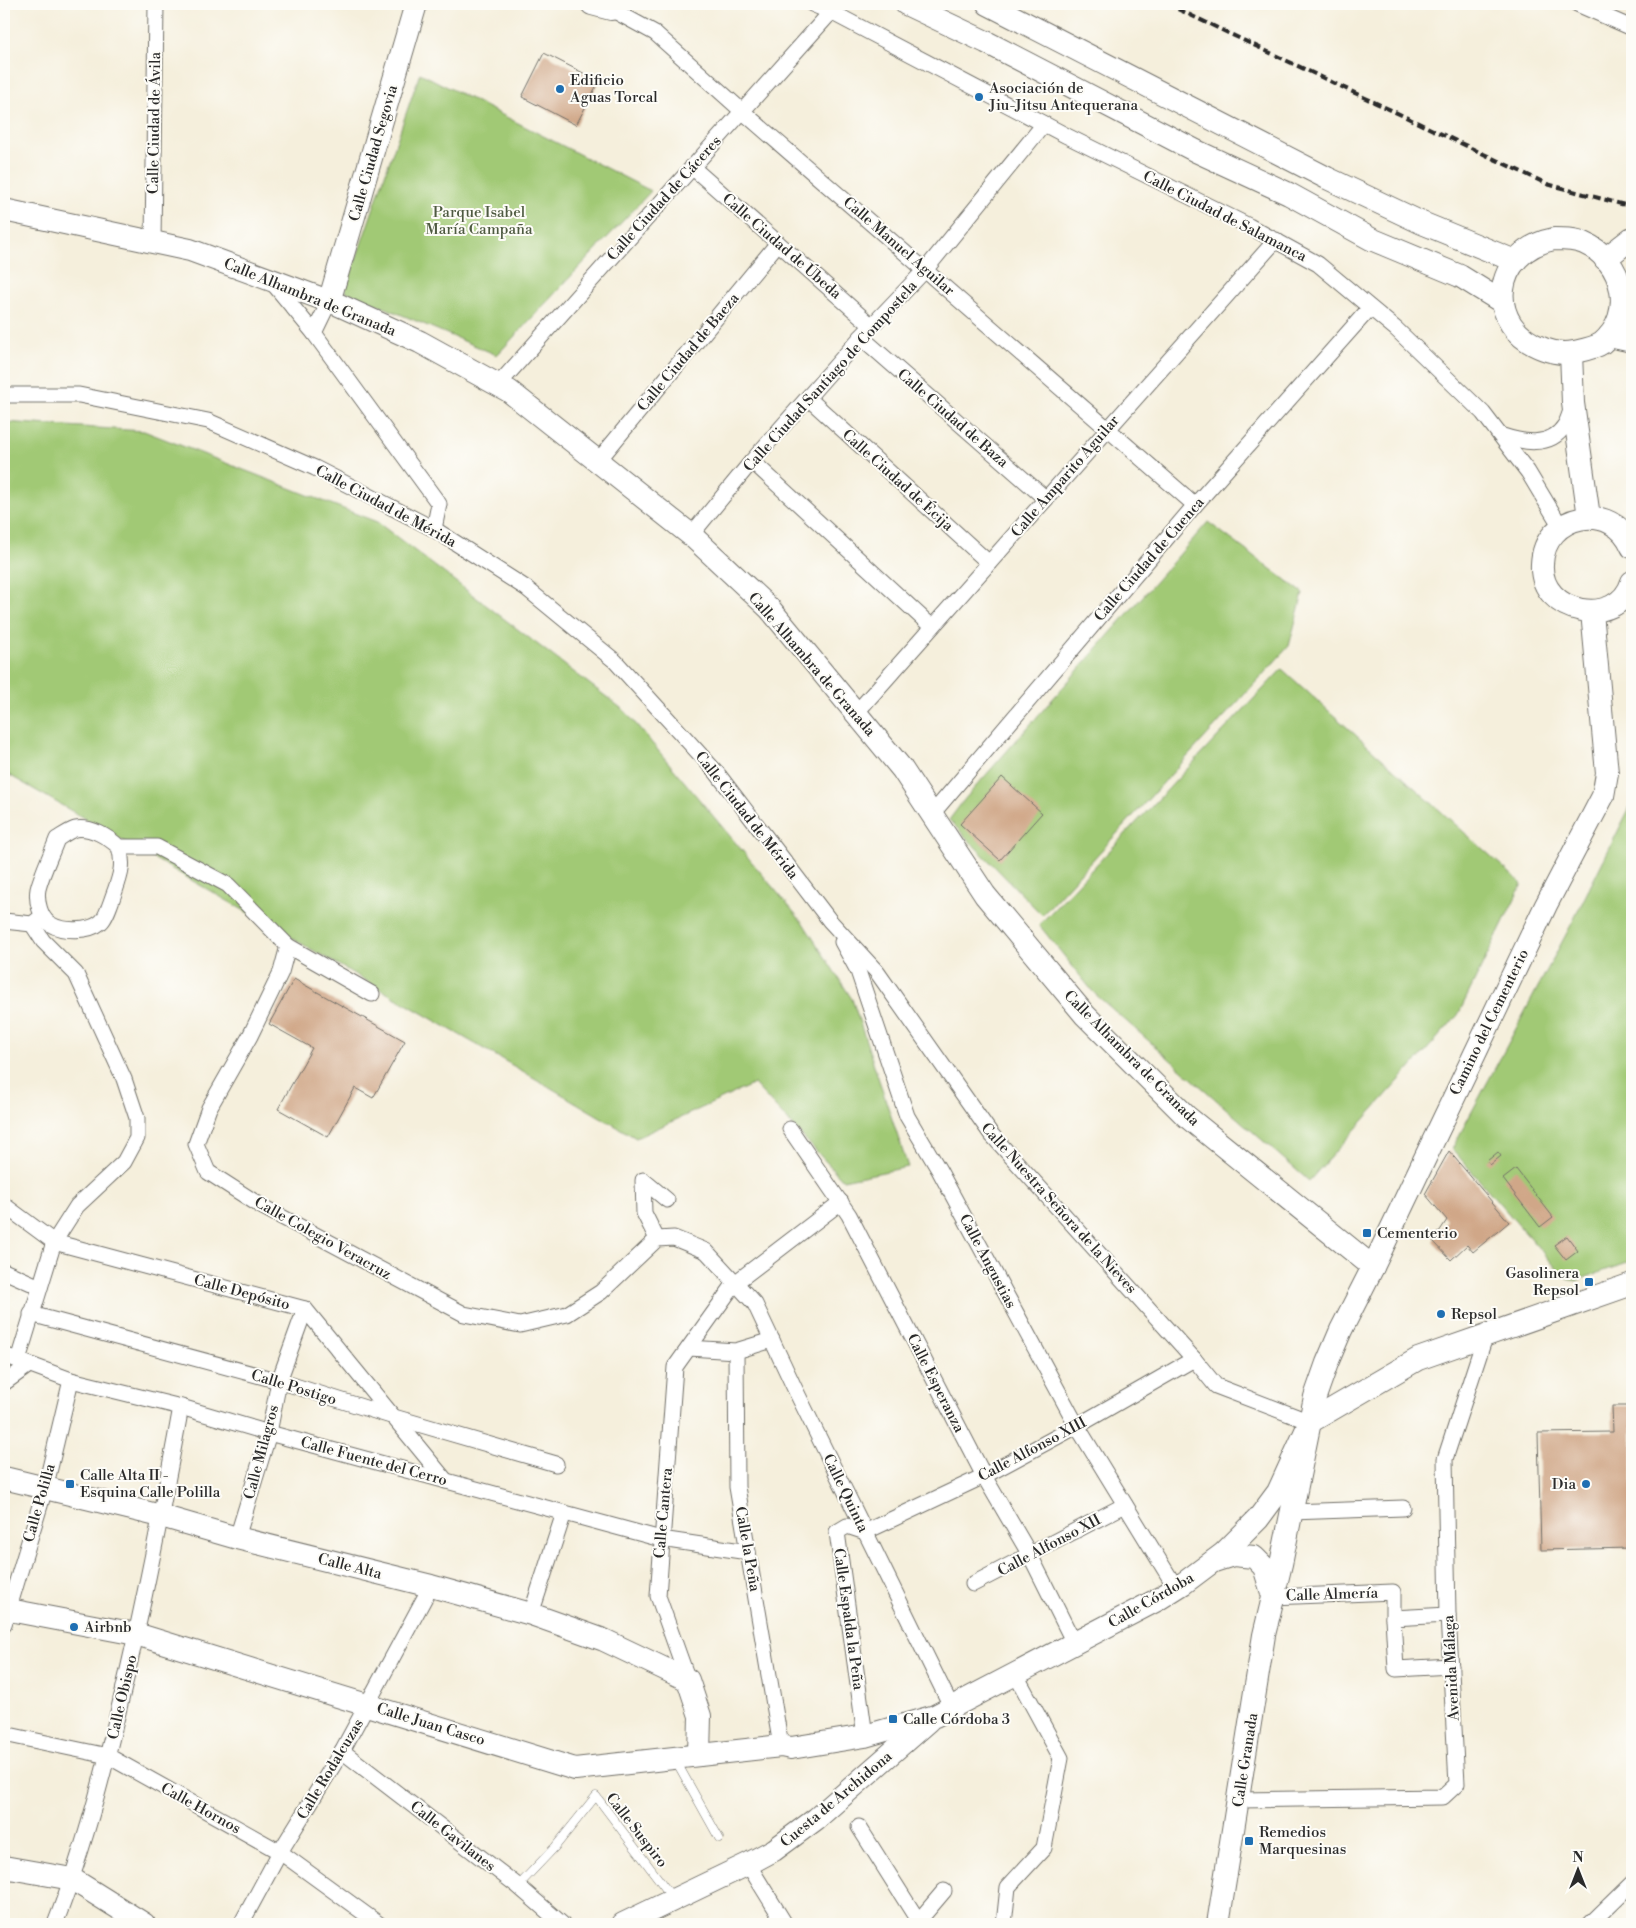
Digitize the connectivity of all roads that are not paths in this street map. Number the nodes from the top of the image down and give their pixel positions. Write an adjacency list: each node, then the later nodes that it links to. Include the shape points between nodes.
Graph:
1 (156, 4): 16 (street, Calle Ciudad de Ávila)
2 (416, 4): 23 (street, Calle Ciudad Segovia)
3 (812, 4): 8 (street, Calle Ciudad de Salamanca)
4 (906, 4): 24 (street, via 1196,151 1289,194 1371,239 1460,276)
5 (988, 4): 19 (street, via 1326,178 1422,223)
6 (1577, 4): 9 (street)
7 (606, 5): 10 (street, Calle Manuel Aguilar, via 655,33)
8 (831, 12): 10 (street, Calle Ciudad de Cáceres); 11 (street, Calle Ciudad de Salamanca)
9 (1632, 28)
10 (742, 111): 12 (street, Calle Ciudad de Cáceres); 20 (street, Calle Manuel Aguilar)
11 (1044, 124): 15 (street, Calle Ciudad de Salamanca); 20 (street, Calle Ciudad Santiago de Compostela)
12 (692, 167): 17 (street, Calle Ciudad de Úbeda); 32 (street, Calle Ciudad de Cáceres)
13 (4, 210): 16 (street, Calle Alhambra de Granada)
14 (1632, 239): 18 (street)
15 (1276, 240): 25 (street, Calle Ciudad de Salamanca, via 1318,264); 36 (street, Calle Amparito Aguilar)
16 (152, 242): 21 (street, Calle Alhambra de Granada, via 190,250)
17 (778, 243): 26 (street, Calle Ciudad de Úbeda); 38 (street, Calle Ciudad de Baeza)
18 (1606, 259): 19 (street, via 1584,243 1554,239 1528,248); 22 (street)
19 (1515, 261): 24 (street, via 1506,275)
20 (926, 269): 26 (street, Calle Ciudad Santiago de Compostela); 36 (street, Calle Manuel Aguilar)
21 (269, 279): 23 (street, Calle Alhambra de Granada); 27 (street)
22 (1628, 296): 28 (street, via 1619,320)
23 (329, 302): 27 (street); 32 (street, Calle Alhambra de Granada, via 420,342)
24 (1502, 302): 31 (street, via 1521,337 1551,352)
25 (1370, 308): 37 (street, Calle Ciudad de Salamanca, via 1483,413); 41 (street, Calle Ciudad de Cuenca)
26 (872, 326): 29 (street, Calle Ciudad Santiago de Compostela)
27 (314, 333): 44 (street, via 439,504)
28 (1608, 336): 30 (street); 31 (street, via 1592,348)
29 (861, 337): 34 (street, Calle Ciudad Santiago de Compostela); 40 (street, Calle Ciudad de Baza)
30 (1632, 341)
31 (1571, 353): 35 (street)
32 (498, 385): 38 (street, Calle Alhambra de Granada)
33 (4, 395): 44 (street, Calle Ciudad de Mérida, via 79,395 208,421 315,468)
34 (808, 398): 39 (street, Calle Ciudad Santiago de Compostela); 47 (street, Calle Ciudad de Écija)
35 (1573, 403): 37 (street, via 1566,425 1557,435 1546,440 1531,443); 42 (street)
36 (1107, 429): 40 (street, Calle Amparito Aguilar); 41 (street, Calle Manuel Aguilar)
37 (1500, 435): 43 (street, Calle Ciudad de Salamanca, via 1528,472)
38 (598, 461): 45 (street, Calle Alhambra de Granada)
39 (752, 461): 45 (street, Calle Ciudad Santiago de Compostela); 50 (street)
40 (1046, 499): 47 (street, Calle Amparito Aguilar)
41 (1195, 505): 52 (street, Calle Ciudad de Cuenca)
42 (1589, 517): 43 (street); 46 (street, via 1604,520 1618,528)
43 (1561, 527): 49 (street, via 1550,537 1544,551 1541,566 1544,581 1563,604)
44 (434, 529): 56 (street, Calle Ciudad de Mérida, via 526,588 615,662 717,773)
45 (691, 535): 51 (street, Calle Alhambra de Granada, via 770,610)
46 (1632, 547)
47 (989, 563): 50 (street, Calle Amparito Aguilar)
48 (1632, 582): 49 (street, via 1621,599 1608,608)
49 (1592, 612): 65 (street, Camino del Cementerio, via 1607,772 1603,796 1546,905)
50 (932, 628): 51 (street, Calle Amparito Aguilar)
51 (856, 713): 52 (street, Calle Alhambra de Granada, via 902,769)
52 (932, 814): 65 (street, Calle Alhambra de Granada, via 985,896 1085,1016 1186,1116)
53 (119, 847): 54 (street, via 122,872 103,921 91,928 61,928); 54 (street, via 95,831 75,830 57,839 38,890); 57 (street, via 157,847 228,885)
54 (38, 920): 55 (street); 64 (street, via 42,941 76,974 124,1079 137,1118 137,1138 124,1162 77,1206)
55 (4, 921)
56 (830, 921): 76 (street, Calle Nuestra Señora de la Nieves, via 877,972 991,1134); 84 (street, Calle Angustias, via 858,971 907,1116)
57 (288, 946): 58 (street); 63 (street, Calle Colegio Veracruz, via 281,972 250,1036 209,1108 196,1144 208,1172 261,1206 464,1314 520,1325 567,1314 601,1292)
58 (372, 994)
59 (790, 1128): 61 (street, Calle Esperanza)
60 (667, 1200): 63 (street, via 643,1180 644,1213)
61 (841, 1202): 67 (street, Calle Cantera); 87 (street, Calle Esperanza)
62 (4, 1205): 64 (street, Calle Depósito)
63 (656, 1239): 67 (street, via 674,1238 706,1252)
64 (54, 1242): 69 (street); 70 (street, Calle Depósito)
65 (1373, 1267): 83 (street, Camino del Cementerio, via 1326,1363)
66 (4, 1272): 69 (street)
67 (735, 1283): 73 (street, Calle Quinta, via 755,1304); 74 (street, Calle Cantera)
68 (1632, 1284): 72 (street)
69 (40, 1287): 71 (street)
70 (305, 1309): 79 (street, Calle Milagros); 82 (street, Calle Depósito)
71 (31, 1314): 77 (street); 79 (street, Calle Postigo)
72 (1486, 1334): 83 (street, via 1418,1359); 108 (street, Avenida Málaga, via 1445,1459)
73 (772, 1340): 75 (street); 96 (street, Calle Quinta)
74 (689, 1348): 75 (street); 98 (street, Calle Cantera, via 675,1367)
75 (736, 1351): 99 (street, Calle la Peña, via 737,1487)
76 (1194, 1359): 83 (street, Calle Nuestra Señora de la Nieves, via 1216,1386); 84 (street, Calle Alfonso XIII)
77 (17, 1360): 78 (street, Calle Fuente del Cerro); 80 (street)
78 (71, 1380): 81 (street, Calle Fuente del Cerro); 90 (street, Calle Polilla)
79 (279, 1381): 82 (street, Calle Postigo); 85 (street, Calle Milagros)
80 (4, 1383)
81 (181, 1407): 85 (street, Calle Fuente del Cerro); 95 (street, Calle Obispo)
82 (394, 1417): 86 (street, Calle Postigo); 89 (street, Calle Depósito)
83 (1310, 1422): 93 (street, Calle Granada); 101 (street, Calle Córdoba, via 1269,1506)
84 (1077, 1426): 87 (street, Calle Alfonso XIII); 91 (street, Calle Angustias)
85 (269, 1433): 89 (street, Calle Fuente del Cerro); 97 (street, Calle Milagros)
86 (556, 1464)
87 (984, 1476): 96 (street, Calle Alfonso XIII); 100 (street, Calle Esperanza)
88 (4, 1478): 90 (street, Calle Alta)
89 (446, 1481): 94 (street, Calle Fuente del Cerro)
90 (45, 1489): 95 (street, Calle Alta); 106 (street, Calle Polilla)
91 (1125, 1505): 100 (street, Calle Alfonso XII); 104 (street, Calle Angustias)
92 (1403, 1508): 93 (street)
93 (1291, 1512): 105 (street, Calle Granada)
94 (564, 1513): 98 (street, Calle Fuente del Cerro); 107 (street)
95 (161, 1516): 97 (street, Calle Alta); 110 (street, Calle Obispo)
96 (865, 1532): 116 (street, Calle Quinta); 118 (street, Calle Espalda la Peña, via 847,1526 837,1532)
97 (237, 1538): 103 (street, Calle Alta)
98 (661, 1539): 99 (street, Calle Fuente del Cerro); 114 (street, Calle Cantera, via 658,1596)
99 (748, 1552): 119 (street, Calle la Peña)
100 (1030, 1555): 102 (street, Calle Alfonso XII); 111 (street, Calle Esperanza)
101 (1212, 1562): 104 (street, Calle Córdoba); 105 (street, via 1233,1555 1254,1557 1264,1567)
102 (974, 1584)
103 (431, 1586): 107 (street, Calle Alta); 115 (street, Calle Rodalcuzas)
104 (1176, 1588): 111 (street, Calle Córdoba)
105 (1273, 1597): 109 (street, Calle Almería, via 1393,1592); 125 (street, Calle Granada)
106 (5, 1614): 110 (street, Calle Juan Casco)
107 (531, 1614): 114 (street, Calle Alta, via 604,1640)
108 (1448, 1615): 109 (street); 112 (street, Avenida Málaga)
109 (1393, 1618): 112 (street, via 1396,1668)
110 (136, 1634): 115 (street, Calle Juan Casco); 122 (street, Calle Obispo)
111 (1074, 1643): 113 (street, Calle Córdoba)
112 (1451, 1666): 125 (street, Avenida Málaga, via 1457,1784 1443,1797)
113 (1016, 1675): 116 (street, Calle Córdoba); 144 (street, via 1061,1758 1044,1848 1008,1886)
114 (688, 1680): 121 (street, Calle Cantera, via 700,1716)
115 (368, 1704): 120 (street, Calle Rodalcuzas); 123 (street, Calle Juan Casco, via 575,1769)
116 (944, 1712): 118 (street, Calle Juan Casco); 124 (street, Cuesta de Archidona)
117 (4, 1734): 122 (street, Calle Hornos)
118 (865, 1736): 119 (street, Calle Juan Casco, via 792,1748); 124 (street, via 873,1740 875,1748)
119 (781, 1746): 121 (street, Calle Juan Casco)
120 (342, 1751): 128 (street, Calle Rodalcuzas); 133 (street, Calle Gavilanes)
121 (698, 1755): 123 (street, Calle Juan Casco)
122 (108, 1756): 128 (street, Calle Hornos); 131 (street, Calle Obispo)
123 (674, 1758): 127 (lane)
124 (868, 1774): 129 (street, Cuesta de Archidona, via 774,1850)
125 (1238, 1800): 145 (street, Calle Granada)
126 (859, 1827): 136 (street)
127 (719, 1838)
128 (280, 1852): 139 (street, Calle Rodalcuzas); 140 (street, Calle Hornos)
129 (748, 1864): 135 (street, Cuesta de Archidona); 143 (street)
130 (4, 1867): 131 (street)
131 (72, 1879): 137 (street, Calle Obispo); 138 (street)
132 (1632, 1883): 146 (street)
133 (518, 1886): 135 (lane, Calle Suspiro, via 596,1796); 141 (street, Calle Gavilanes)
134 (944, 1891): 136 (street)
135 (674, 1900): 142 (street, Cuesta de Archidona)
136 (917, 1923)
137 (55, 1924)
138 (144, 1924)
139 (241, 1924)
140 (379, 1924)
141 (562, 1924)
142 (623, 1924)
143 (785, 1924)
144 (1004, 1924)
145 (1218, 1924)
146 (1590, 1924)

